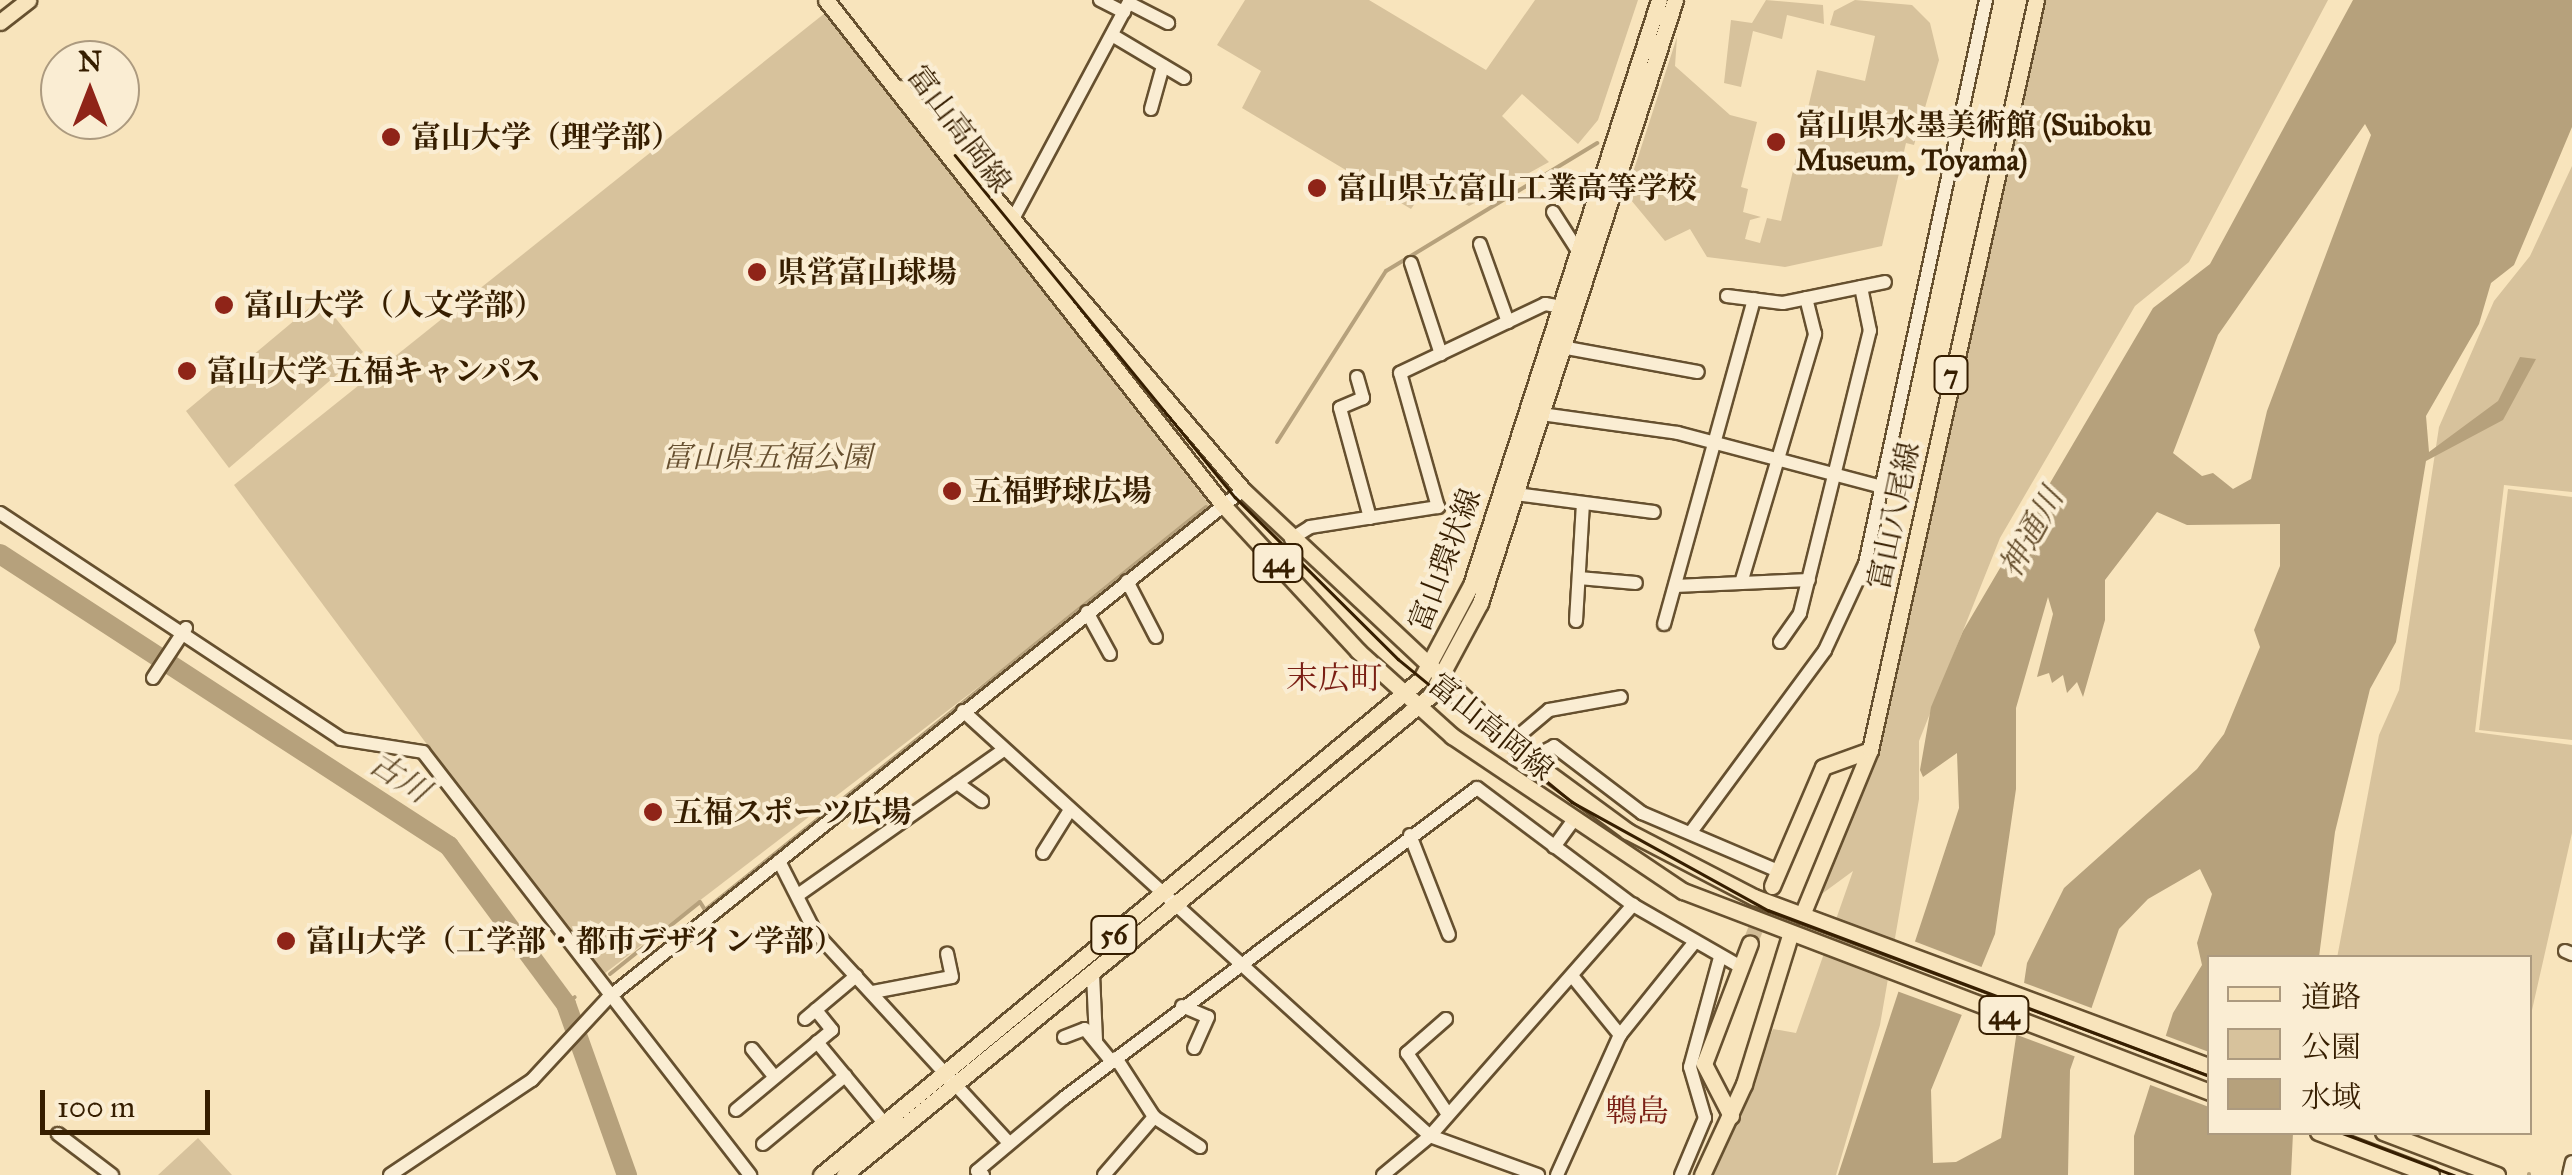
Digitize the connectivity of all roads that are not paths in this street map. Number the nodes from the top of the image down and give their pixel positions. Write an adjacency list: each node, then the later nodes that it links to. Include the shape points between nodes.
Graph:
1 (28, 0): 9 (main road)
2 (826, 0): 12 (main road, 44)
3 (1100, 0): 8 (street)
4 (1659, 0): 19 (main road, 富山環状線 / 56)
5 (1675, 0): 26 (main road, 富山環状線 / 56)
6 (1986, 0): 36 (street)
7 (2036, 0): 66 (main road, 富山八尾線 / 7)
8 (1128, 5): 10 (street); 11 (street)
9 (0, 22)
10 (1168, 23)
11 (1112, 35): 13 (street); 17 (street)
12 (877, 64): 17 (main road, 富山高岡線 / 44); 40 (main road, 富山高岡線 / 44)
13 (1163, 66): 14 (street); 15 (street)
14 (1184, 78)
15 (1151, 109)
16 (1553, 212): 19 (street)
17 (1013, 218): 37 (main road, 富山高岡線 / 44)
18 (1480, 244): 27 (street)
19 (1578, 251): 26 (main road, 富山環状線 / 56)
20 (1411, 263): 29 (street)
21 (1885, 282): 22 (street)
22 (1861, 286): 24 (street); 35 (street, via 1870,331)
23 (1728, 296): 25 (street)
24 (1806, 298): 25 (street); 34 (street, via 1815,334)
25 (1754, 299): 33 (street)
26 (1568, 308): 27 (street); 28 (main road, 富山環状線 / 56)
27 (1508, 322): 29 (street)
28 (1556, 346): 30 (street); 32 (main road, 富山環状線 / 56)
29 (1441, 354): 43 (street, via 1400,373 1438,508)
30 (1698, 372)
31 (1357, 377): 43 (street, via 1363,398 1340,408)
32 (1534, 413): 33 (street); 38 (main road, 富山環状線 / 56)
33 (1712, 442): 34 (street); 50 (street)
34 (1775, 458): 35 (street); 49 (street)
35 (1835, 475): 36 (street); 46 (street)
36 (1882, 487): 73 (street, via 1842,619)
37 (1243, 490): 40 (street); 44 (main road, 富山高岡線 / 44)
38 (1509, 493): 39 (street); 58 (main road, 富山環状線 / 56, via 1458,616); 60 (main road, 富山環状線 / 56)
39 (1583, 504): 42 (street); 45 (street)
40 (1223, 505): 47 (street); 61 (main road, 富山高岡線 / 44)
41 (0, 512): 54 (street)
42 (1654, 512)
43 (1370, 518): 44 (street, via 1310,526)
44 (1290, 539): 58 (main road, 富山高岡線 / 44)
45 (1579, 578): 48 (street); 52 (street)
46 (1809, 580): 49 (street); 56 (street)
47 (1127, 581): 51 (street); 55 (street)
48 (1636, 583)
49 (1741, 583): 50 (street)
50 (1675, 586): 53 (street)
51 (1087, 612): 57 (street); 64 (street)
52 (1576, 621)
53 (1664, 624)
54 (184, 632): 59 (street); 96 (street, via 341,739 423,752)
55 (1156, 637)
56 (1780, 642)
57 (1110, 654)
58 (1428, 669): 60 (main road, 富山高岡線 / 44); 61 (main road, 富山環状線 / 56)
59 (157, 672)
60 (1442, 680): 63 (main road, 富山環状線 / 56); 65 (main road, 富山高岡線 / 44)
61 (1408, 696): 63 (main road, 富山高岡線 / 44); 80 (main road, 富山環状線 / 56)
62 (1621, 697): 65 (street, via 1549,710)
63 (1421, 709): 72 (main road, 富山高岡線 / 44); 82 (main road, 富山環状線 / 56)
64 (962, 711): 67 (street); 77 (street)
65 (1510, 743): 68 (main road, 富山高岡線 / 44)
66 (1870, 750): 78 (main road, via 1822,767); 83 (main road, 富山八尾線 / 7)
67 (1002, 751): 69 (street); 71 (street)
68 (1529, 759): 73 (street, via 1554,746 1629,806); 83 (main road, 富山高岡線 / 44, via 1694,869)
69 (957, 783): 70 (street); 79 (street)
70 (982, 801)
71 (1068, 813): 76 (street); 80 (street)
72 (1571, 824): 75 (street); 85 (main road, 富山高岡線 / 44, via 1684,890)
73 (1691, 832): 78 (street)
74 (1410, 836): 75 (street, via 1477,788); 84 (street); 90 (street)
75 (1554, 847): 81 (street)
76 (1043, 853)
77 (780, 861): 79 (street); 96 (street)
78 (1775, 878)
79 (798, 895): 93 (street, via 816,932)
80 (1161, 897): 82 (street); 107 (main road, 富山環状線 / 56)
81 (1634, 905): 87 (street); 94 (street)
82 (1174, 908): 90 (street); 92 (main road, 富山環状線 / 56)
83 (1805, 916): 106 (main road, 富山高岡線 / 44)
84 (1449, 935)
85 (1795, 936): 111 (main road, 富山高岡線 / 44); 114 (main road)
86 (1750, 943): 91 (main road)
87 (1694, 944): 89 (street); 99 (street)
88 (947, 954): 95 (street, via 952,977)
89 (1720, 957): 91 (street); 136 (street, via 1690,1067 1705,1118)
90 (1236, 964): 97 (street); 120 (street)
91 (1739, 966): 114 (main road, via 1704,1064)
92 (1093, 974): 101 (street); 110 (main road, 富山環状線 / 56)
93 (856, 976): 95 (street); 102 (street, via 810,1015 832,1030)
94 (1573, 977): 99 (street); 113 (street)
95 (873, 992): 107 (street)
96 (603, 1002): 128 (street, via 559,1054); 129 (street)
97 (1182, 1006): 103 (street, via 1208,1018); 105 (street)
98 (1446, 1019): 113 (street, via 1407,1053)
99 (1620, 1035): 135 (street)
100 (1064, 1037): 101 (street, via 1085,1029)
101 (1096, 1041): 105 (street)
102 (817, 1042): 108 (street); 109 (street)
103 (1194, 1048)
104 (752, 1049): 109 (street)
105 (1114, 1060): 115 (street); 122 (street)
106 (2207, 1066)
107 (944, 1073): 110 (street); 116 (main road, 富山環状線 / 56)
108 (845, 1076): 116 (street); 123 (street)
109 (775, 1078): 112 (street)
110 (957, 1085): 122 (street); 131 (main road, 富山環状線 / 56)
111 (2207, 1091)
112 (736, 1110)
113 (1447, 1113): 120 (street)
114 (1730, 1116): 121 (main road)
115 (1154, 1117): 124 (street); 132 (street)
116 (884, 1122): 130 (main road, 富山環状線 / 56)
117 (58, 1134): 127 (street)
118 (2326, 1135): 138 (main road)
119 (2391, 1135): 139 (main road)
120 (1430, 1136): 133 (street); 134 (street)
121 (1719, 1141): 136 (street); 137 (main road)
122 (1008, 1142): 126 (street)
123 (763, 1144)
124 (1200, 1147)
125 (2572, 1162): 140 (street)
126 (978, 1174)
127 (112, 1175)
128 (390, 1175)
129 (750, 1175)
130 (821, 1175)
131 (844, 1175)
132 (1104, 1175)
133 (1383, 1175)
134 (1538, 1175)
135 (1557, 1175)
136 (1684, 1175)
137 (1702, 1175)
138 (2431, 1175)
139 (2497, 1175)
140 (2569, 1175)

